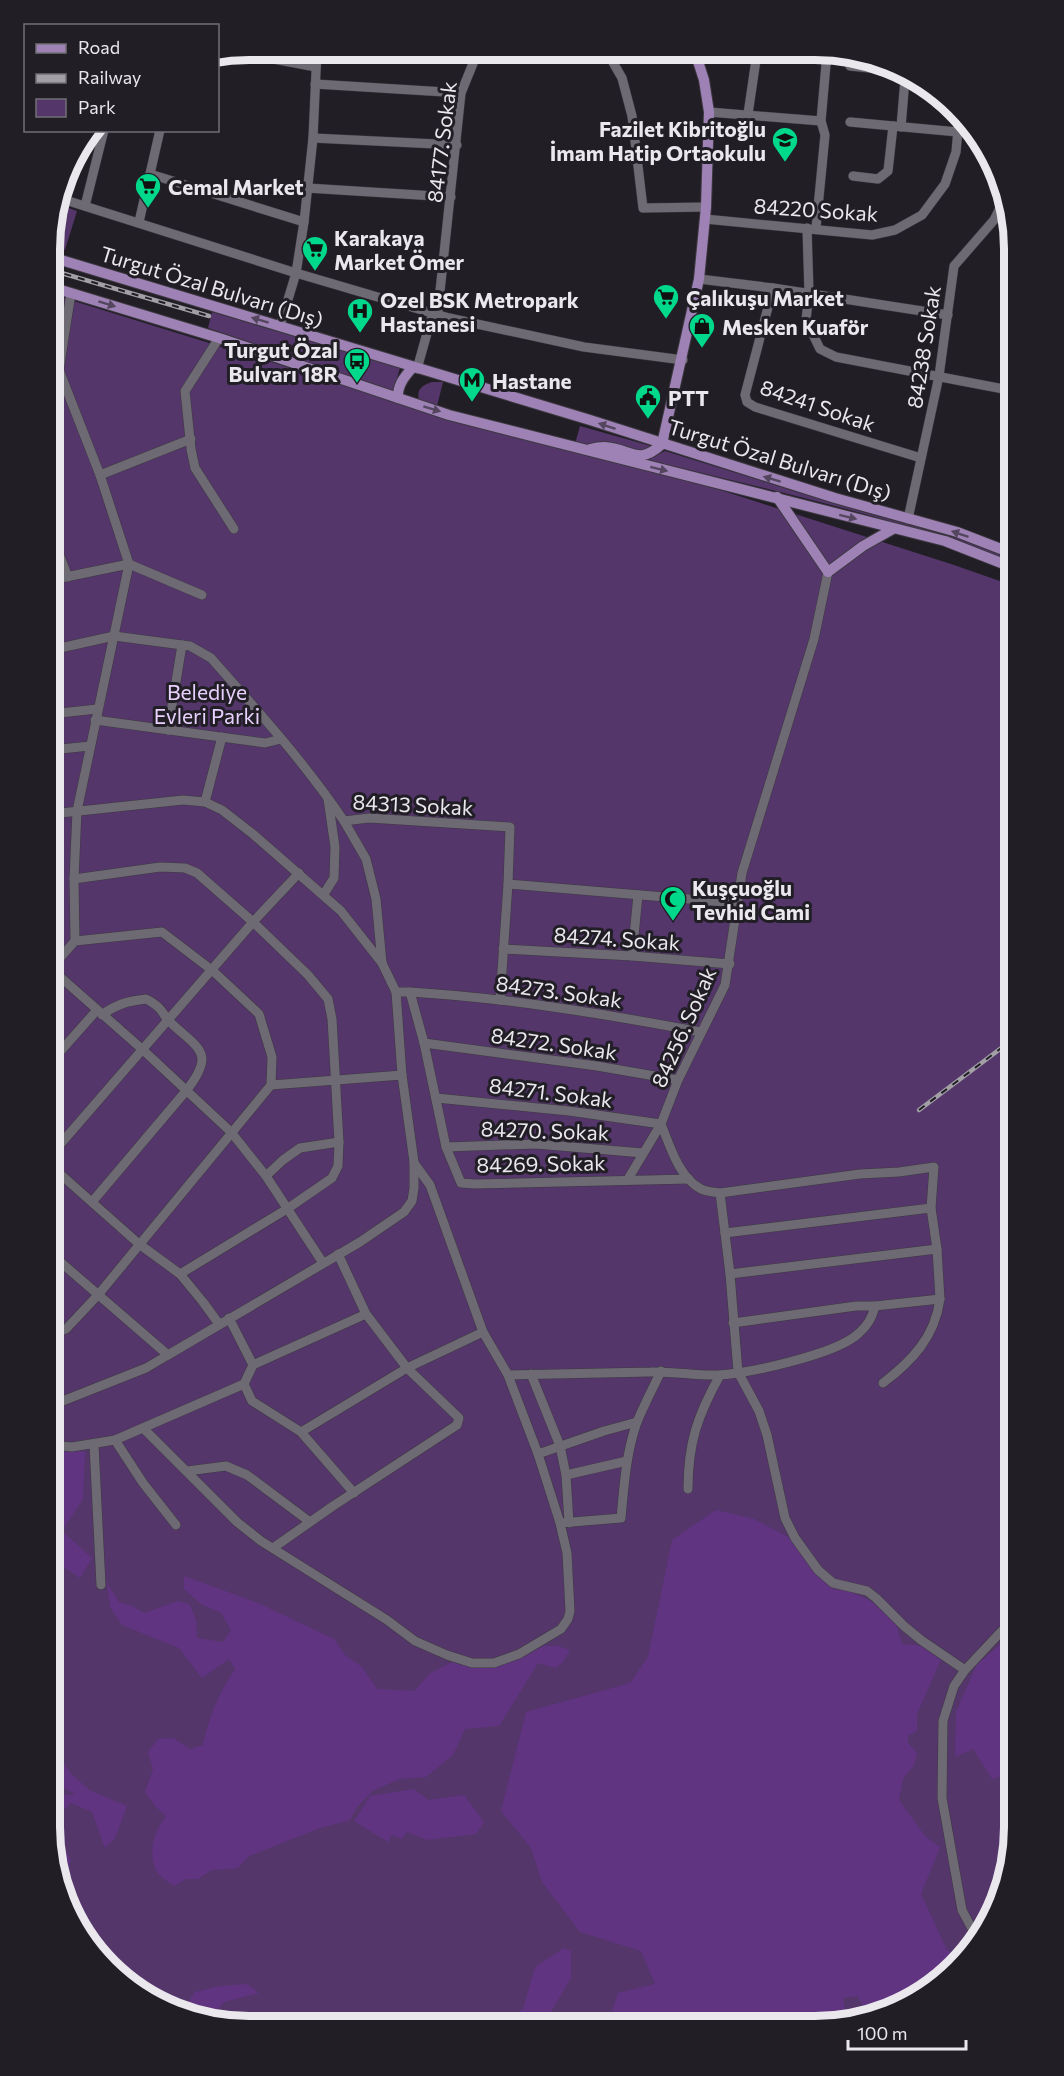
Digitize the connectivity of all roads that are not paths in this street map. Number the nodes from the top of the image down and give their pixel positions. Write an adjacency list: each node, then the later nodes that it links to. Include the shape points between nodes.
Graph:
1 (278, 60): 9 (street)
2 (316, 60): 9 (street)
3 (612, 60): 32 (street, 84220 Sokak, via 622,78 632,116 643,208)
4 (697, 60): 14 (main road)
5 (756, 60): 15 (street)
6 (826, 60): 16 (street)
7 (474, 61): 13 (street, 84177. Sokak)
8 (850, 66): 10 (street)
9 (316, 67): 12 (street)
10 (866, 67)
11 (904, 82): 18 (street)
12 (315, 84): 13 (street); 23 (street)
13 (461, 93): 24 (street, 84177. Sokak)
14 (709, 112): 15 (street); 32 (main road)
15 (748, 114): 16 (street)
16 (821, 121): 35 (street, via 825,135)
17 (850, 122): 18 (street)
18 (897, 126): 22 (street); 26 (street, via 888,171 878,179)
19 (958, 126): 22 (street, 84220 Sokak)
20 (104, 132): 30 (street)
21 (160, 132): 25 (street)
22 (958, 132): 35 (street, 84220 Sokak, via 945,184 922,214 895,231 872,235)
23 (313, 138): 24 (street); 27 (street)
24 (457, 145): 28 (street, 84177. Sokak)
25 (150, 174): 33 (street); 34 (street)
26 (853, 176)
27 (307, 188): 28 (street); 34 (street)
28 (452, 197): 43 (street, 84177. Sokak)
29 (66, 200): 30 (street)
30 (85, 206): 33 (street)
31 (1000, 209): 44 (street, 84238 Sokak, via 954,266)
32 (706, 213): 35 (street, 84220 Sokak); 38 (main road)
33 (139, 222): 37 (street)
34 (304, 222): 37 (street)
35 (811, 228): 42 (street)
36 (60, 261): 45 (main road, Turgut Özal Bulvarı (Dış), one-way to 36)
37 (297, 273): 43 (street); 45 (street)
38 (699, 279): 39 (street); 48 (main road)
39 (773, 288): 42 (street); 57 (street, 84241 Sokak, via 745,395 747,402)
40 (60, 289): 41 (main road, Turgut Özal Bulvarı (Dış))
41 (71, 292): 46 (main road, Turgut Özal Bulvarı (Dış), one-way to 46); 47 (street)
42 (809, 293): 44 (street); 50 (street, via 806,320 820,350 836,357)
43 (436, 314): 48 (street, via 584,347); 49 (street, 84177. Sokak)
44 (948, 315): 50 (street, 84238 Sokak)
45 (280, 326): 49 (main road, Turgut Özal Bulvarı (Dış))
46 (219, 338): 53 (main road, Turgut Özal Bulvarı (Dış)); 54 (street, via 185,391)
47 (60, 345)
48 (683, 360): 55 (main road)
49 (415, 368): 53 (main road, via 404,377); 55 (main road, Turgut Özal Bulvarı (Dış), one-way to 49)
50 (939, 376): 52 (street); 57 (street, 84238 Sokak)
51 (60, 381): 58 (street)
52 (1004, 389)
53 (398, 398): 56 (main road, Turgut Özal Bulvarı (Dış), one-way to 56)
54 (191, 439): 58 (street); 61 (street, via 195,468)
55 (662, 444): 56 (main road, via 642,456 605,447); 60 (main road, Turgut Özal Bulvarı (Dış), one-way to 55)
56 (582, 450): 59 (main road, Turgut Özal Bulvarı (Dış), one-way to 59)
57 (921, 458): 60 (street, 84238 Sokak)
58 (100, 475): 65 (street)
59 (777, 497): 62 (main road, Turgut Özal Bulvarı (Dış), one-way to 62); 67 (main road)
60 (908, 519): 63 (main road, Turgut Özal Bulvarı (Dış), one-way to 60)
61 (234, 529)
62 (893, 529): 66 (main road, Turgut Özal Bulvarı (Dış), via 945,541); 67 (main road)
63 (1004, 550)
64 (60, 556): 68 (street)
65 (129, 564): 68 (street); 70 (street); 71 (street)
66 (1004, 564)
67 (828, 572): 92 (street, 84256. Sokak, via 814,639 742,873)
68 (68, 577): 69 (street)
69 (60, 578)
70 (202, 595)
71 (114, 636): 72 (street, 84313 Sokak); 73 (street, 84313 Sokak); 74 (street)
72 (182, 645): 77 (street); 79 (street, 84313 Sokak, via 199,649 211,658)
73 (60, 648)
74 (97, 709): 75 (street); 76 (street)
75 (60, 713)
76 (95, 720): 77 (street); 80 (street)
77 (168, 730): 78 (street)
78 (222, 737): 79 (street, via 265,743); 83 (street)
79 (281, 740): 82 (street, 84313 Sokak)
80 (90, 746): 81 (street); 84 (street)
81 (60, 749)
82 (327, 796): 86 (street, 84313 Sokak); 90 (street, via 335,848 334,878)
83 (205, 802): 84 (street, via 183,800); 87 (street, via 222,810)
84 (77, 811): 85 (street); 88 (street)
85 (60, 813)
86 (344, 821): 89 (street, 84313 Sokak, via 369,818 510,827); 98 (street, via 366,859 376,899)
87 (299, 873): 90 (street); 93 (street)
88 (74, 879): 93 (street, via 160,867 185,868 197,873); 94 (street)
89 (508, 884): 91 (street); 95 (street)
90 (324, 894): 98 (street)
91 (638, 895): 92 (street); 96 (street)
92 (737, 903): 99 (street, 84256. Sokak)
93 (253, 922): 100 (street); 112 (street, via 328,999)
94 (75, 941): 97 (street); 100 (street, via 162,932)
95 (503, 949): 96 (street, 84274. Sokak); 104 (street)
96 (632, 956): 99 (street, 84274. Sokak)
97 (60, 958)
98 (382, 963): 102 (street)
99 (730, 964): 107 (street, 84256. Sokak, via 725,985)
100 (213, 971): 106 (street); 114 (street, via 259,1014 272,1058)
101 (60, 977): 105 (street)
102 (396, 992): 103 (street); 111 (street)
103 (410, 992): 104 (street, 84273. Sokak); 108 (street, 84269. Sokak)
104 (500, 1000): 107 (street, 84273. Sokak)
105 (100, 1013): 106 (street, via 124,1002 146,999 159,1007); 109 (street); 110 (street)
106 (169, 1021): 109 (street); 115 (street, via 201,1051 202,1066)
107 (701, 1032): 113 (street, 84256. Sokak)
108 (424, 1043): 113 (street, 84272. Sokak); 116 (street, 84269. Sokak)
109 (143, 1050): 115 (street); 120 (street)
110 (60, 1053)
111 (402, 1075): 112 (street); 123 (street)
112 (334, 1078): 114 (street); 119 (street)
113 (678, 1080): 117 (street, 84256. Sokak)
114 (271, 1085): 118 (street)
115 (186, 1091): 118 (street); 129 (street)
116 (436, 1098): 117 (street, 84271. Sokak); 121 (street, 84269. Sokak)
117 (661, 1124): 122 (street, 84256. Sokak); 127 (street)
118 (231, 1132): 125 (street); 133 (street)
119 (339, 1142): 125 (street, via 300,1148); 131 (street, via 338,1166 332,1178)
120 (60, 1145)
121 (447, 1147): 122 (street, 84270. Sokak, via 536,1144); 126 (street, 84269. Sokak, via 461,1182)
122 (643, 1153): 126 (street, 84256. Sokak)
123 (414, 1162): 135 (street, via 412,1201 404,1212); 148 (street, via 430,1185)
124 (60, 1174): 129 (street)
125 (266, 1176): 131 (street)
126 (628, 1179): 127 (street, 84269. Sokak)
127 (689, 1179): 128 (street, via 702,1189)
128 (720, 1193): 130 (street, via 934,1167); 132 (street)
129 (92, 1202): 133 (street)
130 (931, 1208): 132 (street); 134 (street)
131 (287, 1209): 137 (street); 138 (street)
132 (725, 1233): 139 (street)
133 (138, 1244): 138 (street); 140 (street)
134 (937, 1249): 139 (street); 141 (street)
135 (338, 1254): 137 (street); 143 (street)
136 (60, 1262): 140 (street)
137 (323, 1263): 144 (street)
138 (180, 1274): 146 (street)
139 (730, 1274): 145 (street)
140 (98, 1295): 147 (street); 149 (street)
141 (940, 1299): 142 (street); 157 (street, via 938,1315 927,1339 908,1364)
142 (875, 1306): 145 (street); 153 (street, via 871,1320 858,1335 835,1348)
143 (366, 1314): 150 (street); 151 (street)
144 (229, 1318): 146 (street); 150 (street)
145 (733, 1323): 153 (street)
146 (219, 1324): 149 (street)
147 (60, 1332)
148 (483, 1332): 151 (street); 155 (street)
149 (168, 1355): 159 (street, via 146,1368)
150 (253, 1365): 158 (street)
151 (407, 1368): 162 (street); 172 (street, via 459,1418 457,1425)
152 (661, 1371): 154 (street); 156 (street); 160 (street)
153 (738, 1372): 156 (street); 179 (street, via 767,1435 785,1518 818,1570 833,1583 867,1591 921,1640)
154 (531, 1374): 155 (street); 166 (street)
155 (508, 1375): 167 (street)
156 (720, 1375): 171 (street, via 702,1407 691,1442)
157 (883, 1383)
158 (244, 1384): 161 (street); 162 (street, via 252,1401)
159 (60, 1402)
160 (637, 1422): 166 (street); 168 (street)
161 (143, 1428): 163 (street); 169 (street)
162 (301, 1432): 172 (street)
163 (115, 1440): 164 (street); 175 (street)
164 (94, 1445): 165 (street); 177 (street)
165 (60, 1446)
166 (560, 1446): 167 (street); 170 (street)
167 (538, 1454): 174 (street)
168 (627, 1461): 170 (street); 174 (street, via 621,1518)
169 (187, 1471): 173 (street, via 226,1466 247,1475); 176 (street, via 237,1522)
170 (566, 1475): 174 (street)
171 (688, 1489)
172 (354, 1493): 173 (street)
173 (310, 1522): 176 (street)
174 (564, 1523): 176 (street, via 568,1619 555,1633 494,1663 472,1663 415,1641)
175 (176, 1525)
176 (273, 1548)
177 (101, 1585)
178 (1004, 1629): 179 (street)
179 (965, 1670): 180 (street, via 954,1686 943,1721 942,1798 962,1910)
180 (973, 1930)

